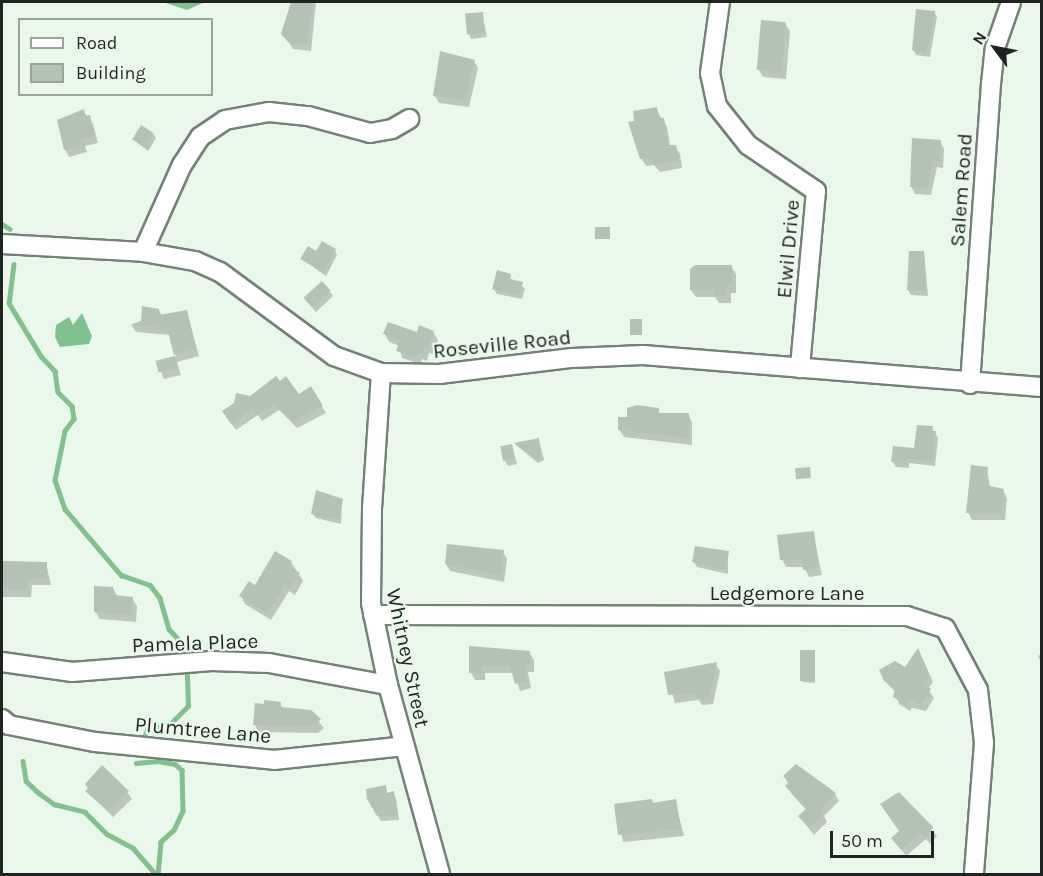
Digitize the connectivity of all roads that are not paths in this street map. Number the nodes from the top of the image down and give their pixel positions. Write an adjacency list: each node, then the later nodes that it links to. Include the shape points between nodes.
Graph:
1 (720, 2): 6 (street, Elwil Drive, via 710,73 717,106 748,146 816,191)
2 (1011, 2): 8 (street, Salem Road, via 995,48 992,72)
3 (409, 119): 5 (street, via 392,129 370,133 308,116 269,112 225,120 200,137 182,165)
4 (2, 244): 5 (street, Roseville Road)
5 (143, 252): 7 (street, Roseville Road, via 195,261 214,269 305,339 350,364)
6 (800, 368): 7 (street, Roseville Road, via 613,355 439,374); 8 (street, Roseville Road)
7 (381, 373): 10 (street, Whitney Street, via 370,560)
8 (970, 384): 9 (street, Roseville Road)
9 (1041, 387)
10 (373, 615): 12 (street, Whitney Street); 16 (street, Ledgemore Lane, via 907,616 945,628 978,690 984,743)
11 (2, 662): 12 (street, Pamela Place, via 72,672 212,661 269,663)
12 (388, 685): 14 (street, Whitney Street)
13 (2, 719): 14 (street, Plumtree Lane, via 9,725 95,742 274,760)
14 (404, 746): 15 (street, Whitney Street)
15 (440, 874)
16 (974, 874)

